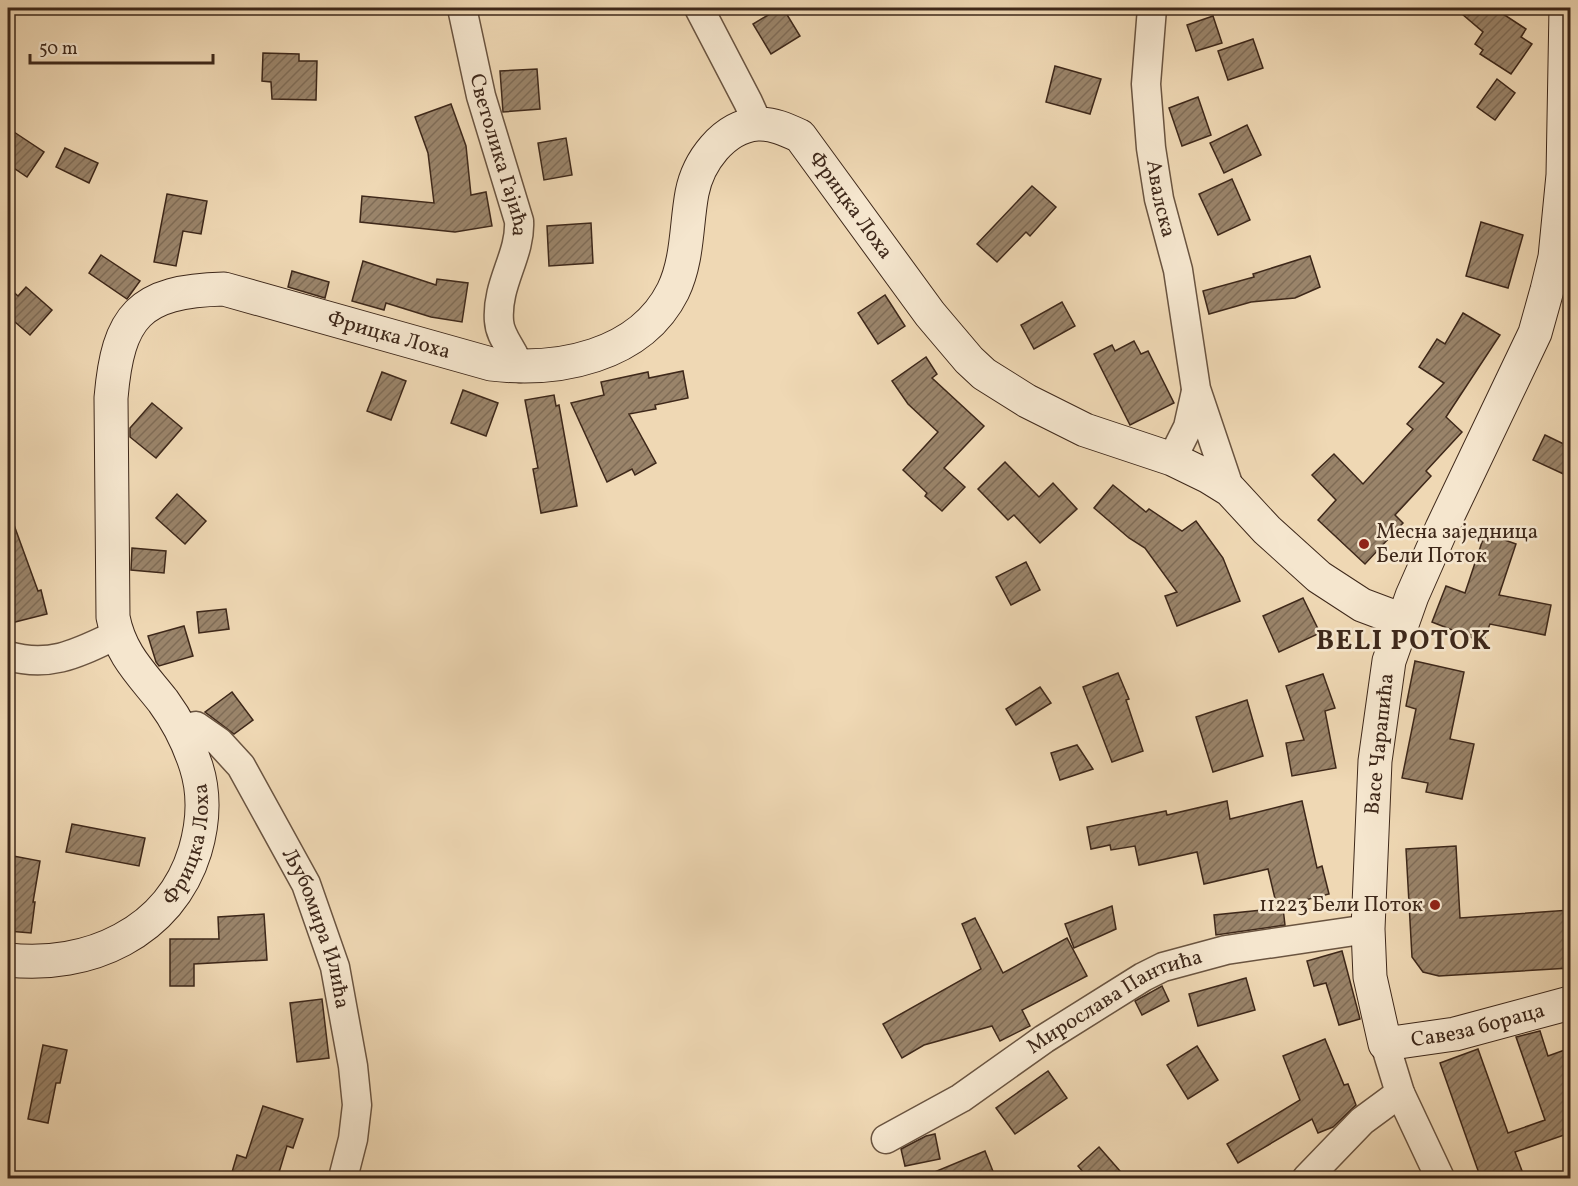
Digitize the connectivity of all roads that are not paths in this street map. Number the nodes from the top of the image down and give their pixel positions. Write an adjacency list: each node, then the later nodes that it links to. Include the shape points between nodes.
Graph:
1 (462, 8): 7 (street, Светолика Гајића, via 482,96 519,221 498,319 501,335)
2 (699, 8): 5 (street)
3 (1152, 8): 8 (street, Авалска, via 1146,84 1151,148 1159,199 1178,270)
4 (1566, 8): 6 (street, Васе Чарапића)
5 (758, 124): 7 (street, Фрицка Лоха, via 728,135 699,169 692,191 682,268 674,290 651,322 616,346 583,359); 9 (street, Фрицка Лоха, via 800,136 930,314 984,374 1027,402 1091,433)
6 (1563, 256): 11 (street, Васе Чарапића, via 1534,333)
7 (519, 368): 12 (street, Фрицка Лоха, via 464,358 224,290 197,290 166,297 143,308 127,326 112,376 111,580)
8 (1196, 389): 9 (street, Авалска, via 1188,427); 10 (street, Авалска)
9 (1172, 459): 10 (street, Авалска)
10 (1230, 490): 11 (street, Авалска, via 1319,577 1362,604)
11 (1402, 620): 15 (street, Васе Чарапића, via 1389,661 1376,751)
12 (116, 635): 13 (street, via 66,658); 14 (street, Фрицка Лоха)
13 (8, 656)
14 (179, 729): 16 (street, Фрицка Лоха, via 201,786 202,824 192,861 174,896 147,924 93,953 30,963); 21 (street, Љубомира Илића, via 196,726 219,742 241,766 306,884 335,967 357,1105)
15 (1368, 929): 18 (street, Васе Чарапића, via 1370,977); 20 (street, Мирослава Пантића, via 1226,950 1163,967 1044,1038 961,1098)
16 (8, 960)
17 (1570, 1003): 18 (street, Савеза бораца, via 1455,1034)
18 (1385, 1044): 19 (street, Васе Чарапића)
19 (1400, 1093): 22 (street, via 1362,1121); 23 (street, Васе Чарапића)
20 (886, 1139)
21 (343, 1179)
22 (1307, 1179)
23 (1440, 1179)

